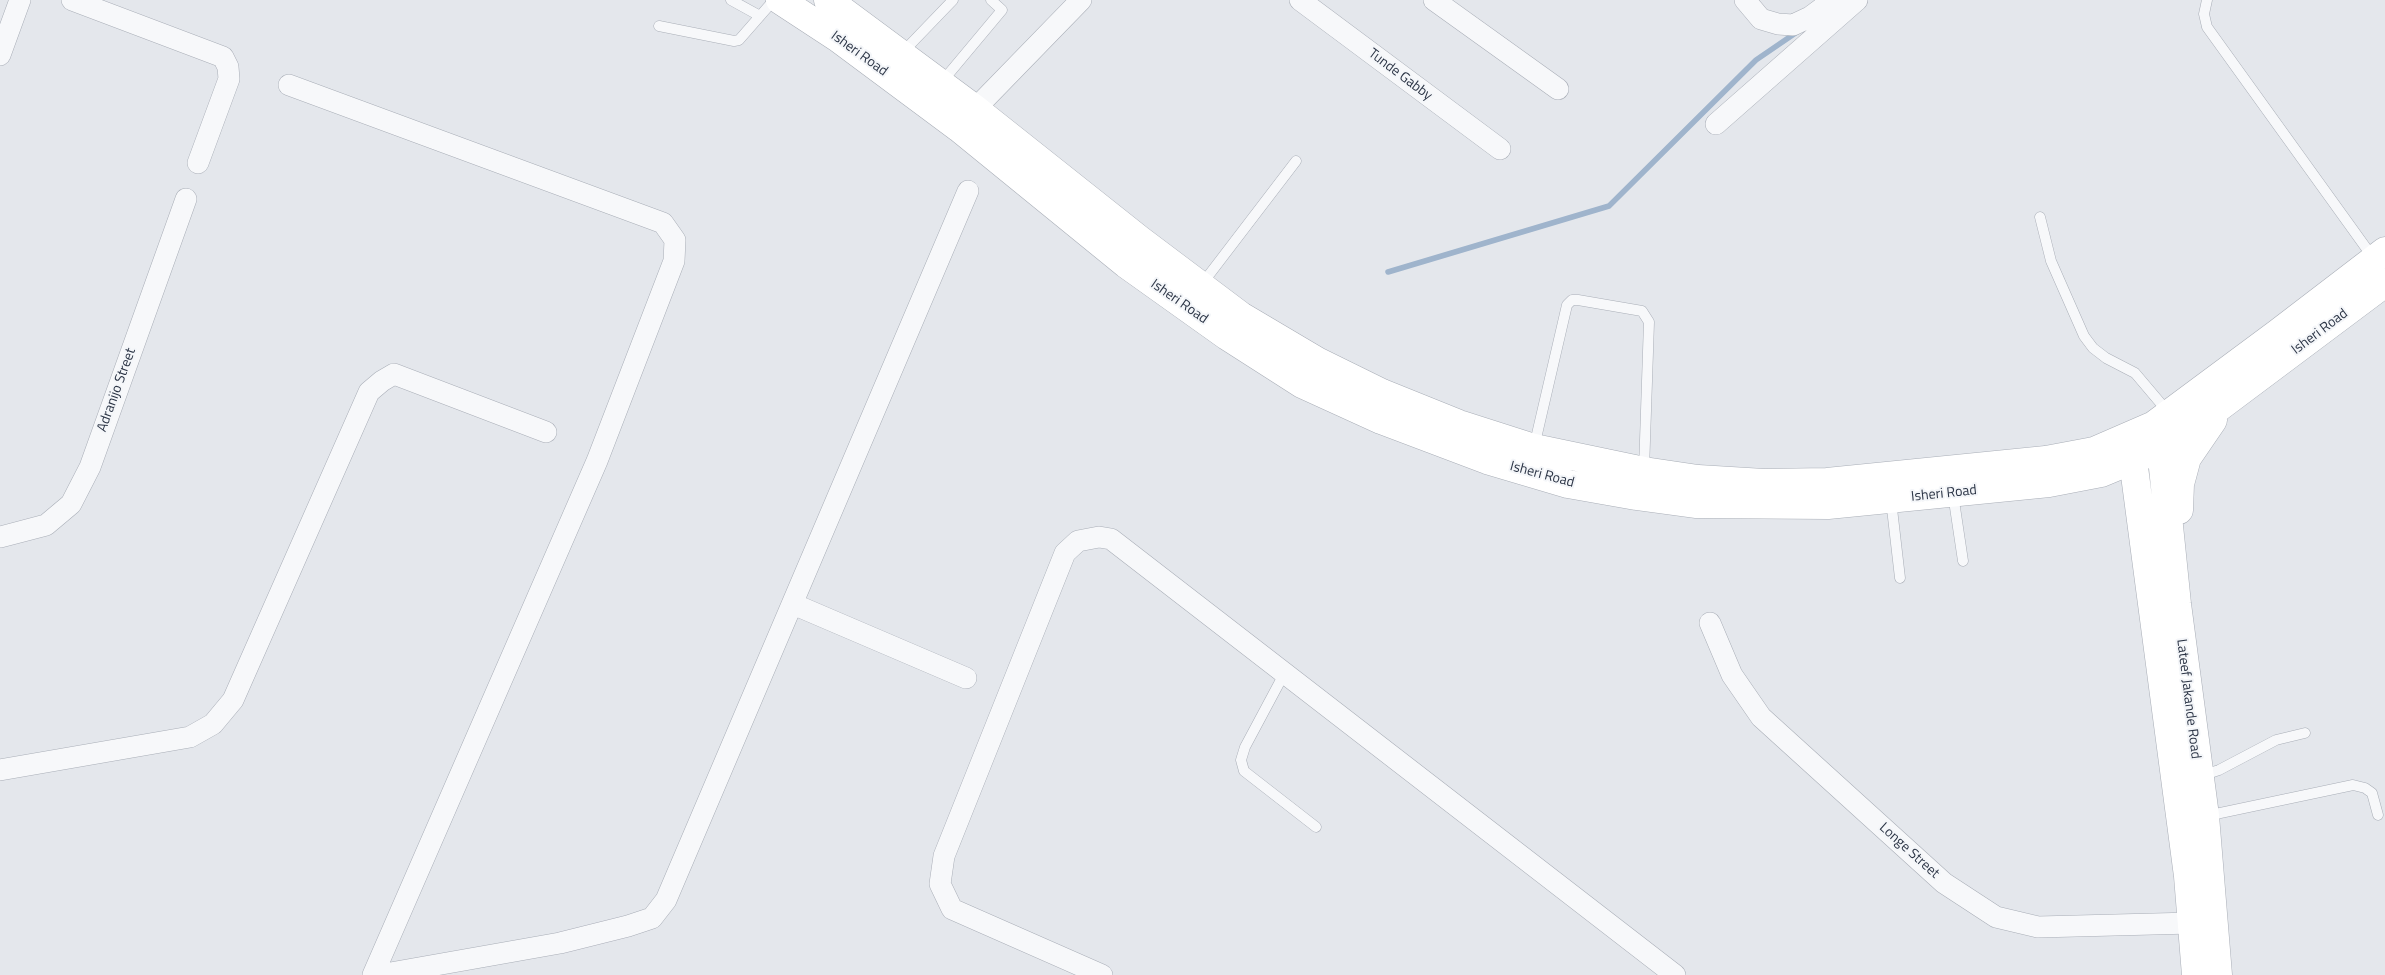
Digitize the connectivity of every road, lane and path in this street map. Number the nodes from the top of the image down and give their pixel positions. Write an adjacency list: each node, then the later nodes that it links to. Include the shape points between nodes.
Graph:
1 (20, 0): 18 (street)
2 (72, 0): 26 (street, via 223,58 228,67 228,79)
3 (731, 0): 15 (lane)
4 (774, 0): 15 (lane)
5 (829, 0): 17 (main road, Isheri Road)
6 (952, 0): 17 (lane)
7 (991, 0): 19 (lane, via 1002,10)
8 (1081, 0): 22 (street)
9 (1300, 0): 24 (street, Tunde Gabby)
10 (1434, 0): 21 (street)
11 (1745, 0): 12 (street, via 1761,18 1793,25)
12 (1833, 0)
13 (1857, 0): 23 (street)
14 (2207, 0): 30 (lane, via 2204,14 2207,27)
15 (770, 8): 16 (lane, via 734,42); 40 (main road, Isheri Road, via 838,38 959,128 1126,264 1228,336 1302,384 1381,420 1487,460 1568,484 1636,496 1695,504 1766,506 1828,506)
16 (660, 26)
17 (901, 54): 19 (main road, Isheri Road)
18 (0, 55)
19 (940, 83): 22 (main road, Isheri Road)
20 (289, 86): 56 (street, via 663,223 674,240 674,261 596,461)
21 (1558, 88)
22 (975, 109): 31 (main road, Isheri Road, via 1140,240)
23 (1716, 124)
24 (1500, 149)
25 (1296, 161): 31 (lane)
26 (198, 163)
27 (968, 191): 44 (street)
28 (186, 199): 41 (street, Adranijo Street, via 90,467 71,504 46,525)
29 (2040, 217): 34 (lane, via 2051,261 2084,336 2106,358 2134,373)
30 (2380, 255): 34 (main road, Isheri Road)
31 (1202, 284): 36 (main road, Isheri Road, via 1242,316 1317,361 1382,393)
32 (2385, 284): 33 (main road, Isheri Road)
33 (2233, 396): 34 (main road, Isheri Road); 45 (main road, via 2204,429 2187,458 2180,484)
34 (2161, 428): 37 (main road, Isheri Road); 45 (main road, Lateef Jakande Road)
35 (546, 432): 50 (street, via 394,374 382,381 370,392 233,700 213,724 190,737)
36 (1534, 448): 38 (main road, Isheri Road); 38 (lane, via 1567,305 1578,300 1642,311 1648,322)
37 (2131, 449): 38 (main road, Isheri Road, via 2094,450 2046,460 1827,482 1745,482); 39 (main road, Isheri Road, via 2101,472 2049,483); 55 (main road, Lateef Jakande Road)
38 (1644, 471)
39 (1953, 493): 40 (main road, Isheri Road); 42 (lane)
40 (1890, 499): 43 (lane)
41 (0, 537)
42 (1963, 560)
43 (1900, 578)
44 (793, 604): 48 (street); 57 (street, via 686,856 666,900 652,918 560,943)
45 (2177, 604): 51 (main road, Lateef Jakande Road)
46 (1710, 623): 55 (street, Longe Street, via 1732,675 1761,717 1944,883 1996,917 2038,927)
47 (1284, 674): 54 (lane, via 1241,760 1244,771); 58 (street, via 1111,539 1099,537 1078,542 1065,553 944,856 940,884 952,909); 59 (street)
48 (966, 678)
49 (2305, 733): 51 (lane, via 2276,740 2219,770)
50 (0, 770)
51 (2198, 777): 53 (main road, Lateef Jakande Road)
52 (2378, 815): 53 (lane, via 2372,793 2353,785)
53 (2205, 816): 61 (main road, Lateef Jakande Road)
54 (1316, 827)
55 (2192, 923): 60 (main road, Lateef Jakande Road)
56 (373, 975)
57 (379, 975)
58 (1102, 975)
59 (1674, 975)
60 (2196, 975)
61 (2218, 975)

